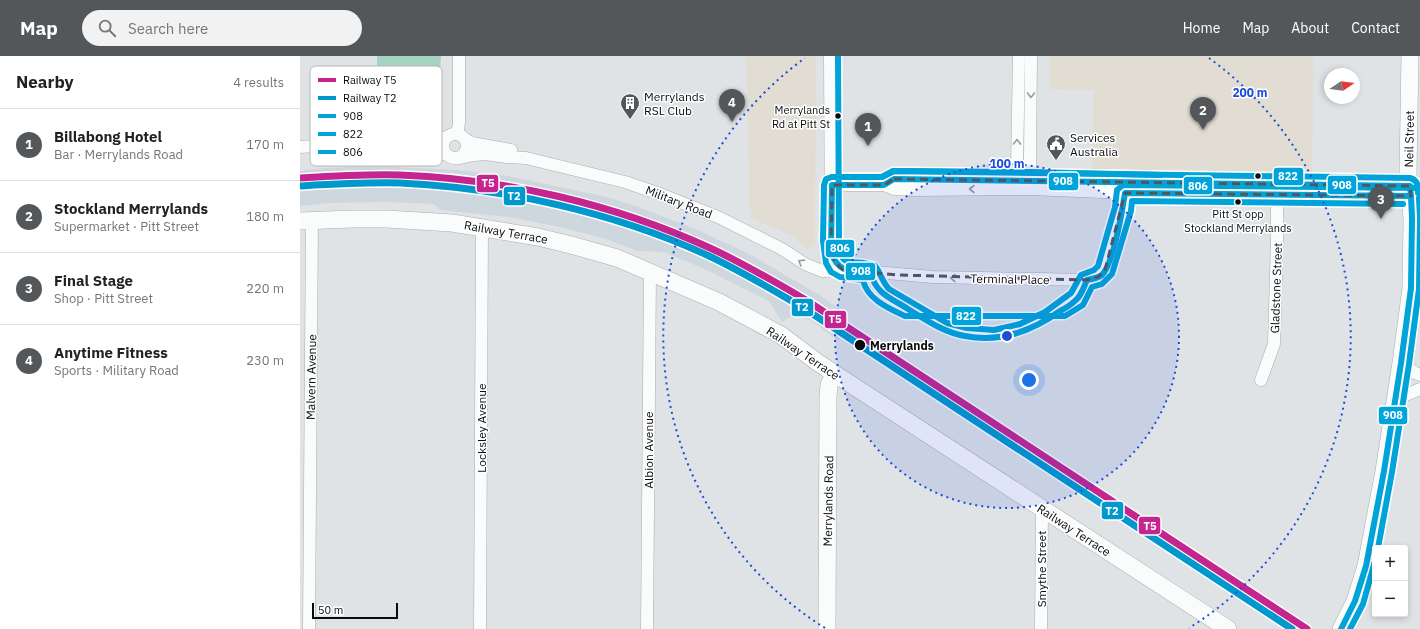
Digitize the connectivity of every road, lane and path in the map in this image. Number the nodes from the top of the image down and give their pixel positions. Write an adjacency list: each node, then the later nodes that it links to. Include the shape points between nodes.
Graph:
1 (458, 56): 6 (street, via 459,123)
2 (830, 56): 16 (street)
3 (1019, 56): 14 (street, one-way to 3, via 1017,167)
4 (1032, 56): 15 (street, one-way to 15)
5 (1410, 56): 19 (main road, Neil Street, via 1408,168)
6 (456, 137): 7 (street, Military Road); 11 (street, via 443,146); 12 (street, via 468,148); 13 (street, Military Road, via 472,143 509,150)
7 (442, 139)
8 (310, 146): 9 (street, Military Road)
9 (300, 147)
10 (442, 153): 11 (street, Military Road)
11 (445, 154): 12 (street, via 452,158)
12 (460, 158): 13 (street, Military Road, via 485,154)
13 (526, 158): 23 (street, Military Road, one-way to 13, via 805,264 782,249 718,217 660,194 625,182)
14 (1010, 180): 15 (street); 17 (street, via 894,179)
15 (1031, 180): 18 (street)
16 (832, 185): 17 (street); 24 (street, via 831,251 833,260)
17 (884, 185): 18 (street, one-way to 17, via 910,190 894,189)
18 (1126, 188): 19 (street, via 1297,183); 20 (street); 24 (street, Terminal Place, one-way to 24, via 1108,264 1102,274 1092,280 933,277)
19 (1415, 191): 20 (street); 26 (main road, Neil Street, via 1411,288)
20 (1277, 195): 29 (street, Gladstone Street, via 1274,344)
21 (306, 221): 22 (main road, Railway Terrace, via 387,219); 33 (street, Malvern Avenue)
22 (482, 227): 25 (main road, Railway Terrace, via 571,245 617,258); 34 (street, Locksley Avenue)
23 (822, 270): 24 (street, Terminal Place)
24 (843, 270)
25 (650, 272): 27 (main road, Railway Terrace, via 719,302 780,335); 35 (street, Albion Avenue)
26 (1401, 363): 28 (street); 31 (main road, Neil Street)
27 (834, 374): 32 (main road, Railway Terrace); 36 (main road, Merrylands Road, via 829,385 828,397)
28 (1420, 375)
29 (1261, 380)
30 (1420, 389): 31 (street)
31 (1394, 400): 39 (main road, Neil Street, via 1368,558 1355,601)
32 (1042, 509): 37 (street, Smythe Street); 38 (main road, Railway Terrace)
33 (309, 629)
34 (480, 629)
35 (647, 629)
36 (827, 629)
37 (1041, 629)
38 (1228, 629)
39 (1341, 629)

